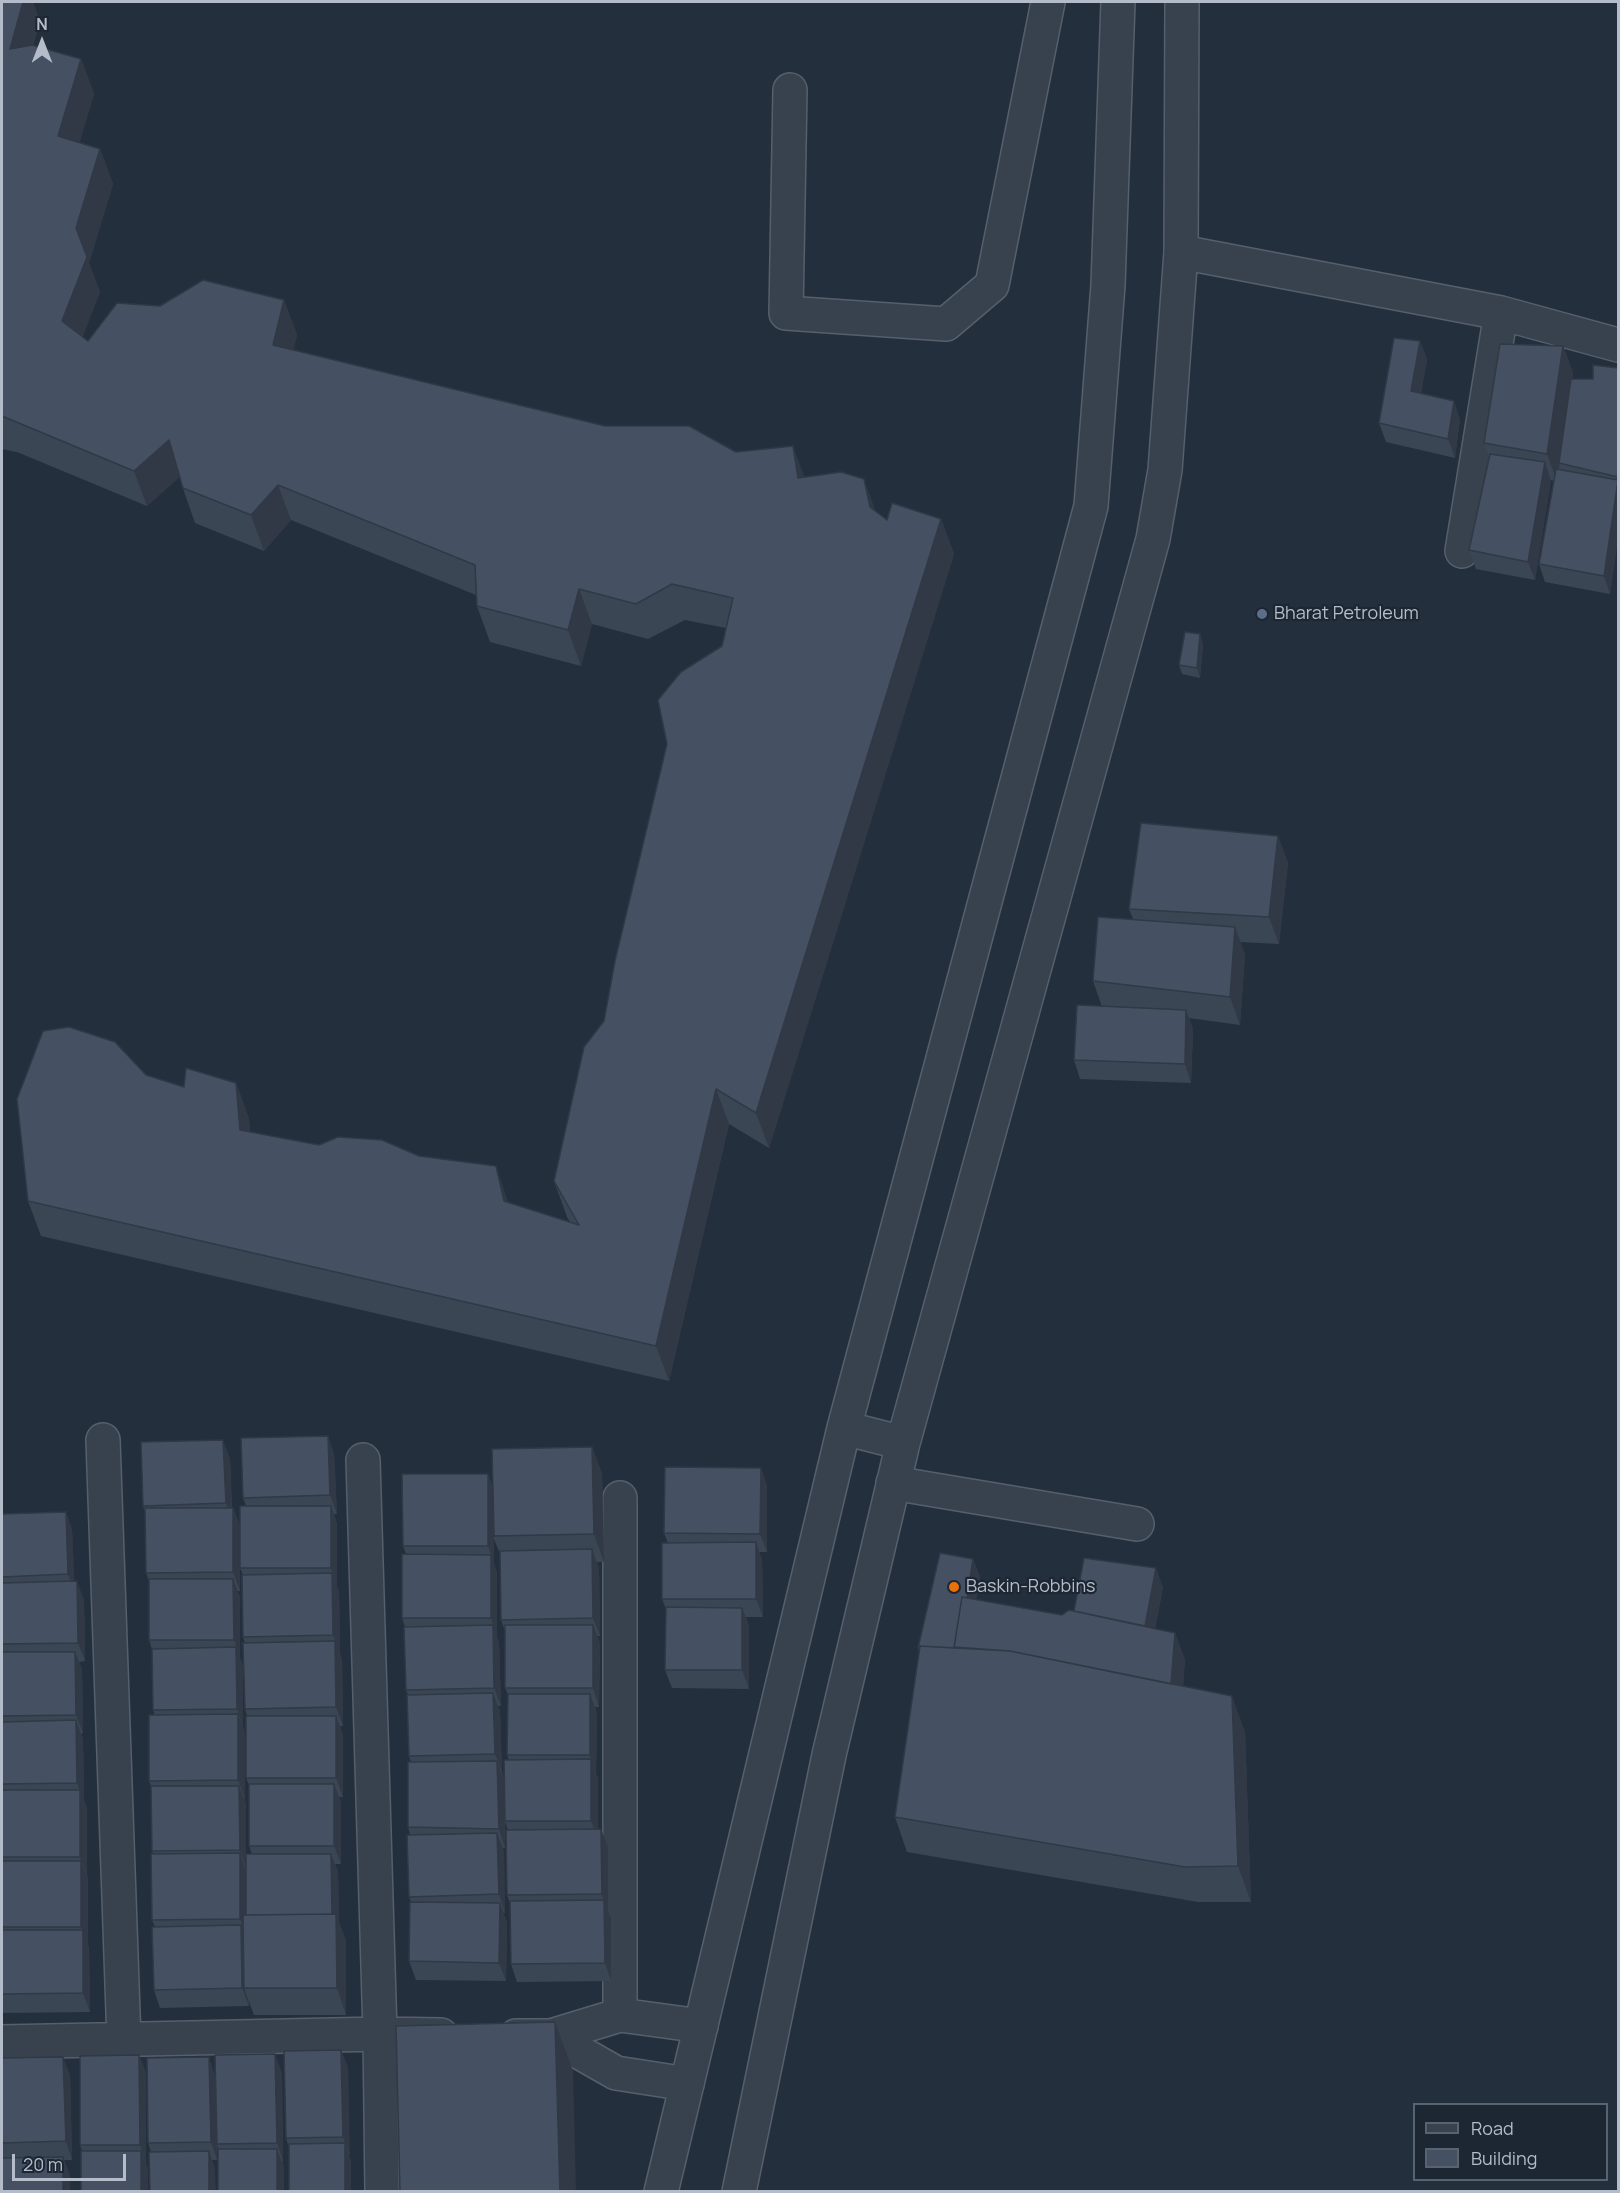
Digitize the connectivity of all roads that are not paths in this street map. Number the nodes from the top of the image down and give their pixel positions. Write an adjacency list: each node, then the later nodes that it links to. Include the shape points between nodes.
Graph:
1 (1048, 2): 4 (street, via 992,285 946,324 786,313)
2 (1118, 2): 9 (street, via 1108,285 1091,506)
3 (1182, 2): 5 (street)
4 (790, 90)
5 (1181, 252): 6 (street); 11 (street, via 1165,470 1153,539)
6 (1501, 313): 7 (street); 8 (street)
7 (1618, 345)
8 (1462, 551)
9 (844, 1428): 11 (street); 17 (street)
10 (103, 1440): 20 (street)
11 (903, 1443): 13 (street)
12 (363, 1460): 18 (street)
13 (894, 1483): 15 (street); 25 (street, via 829,1755)
14 (620, 1498): 16 (street)
15 (1137, 1524)
16 (620, 2015): 17 (street); 19 (street)
17 (701, 2026): 22 (street)
18 (380, 2034): 19 (street); 20 (street); 23 (street)
19 (551, 2036): 22 (street, via 616,2073)
20 (124, 2041): 21 (street)
21 (2, 2042)
22 (687, 2084): 24 (street)
23 (382, 2192)
24 (661, 2192)
25 (739, 2192)

